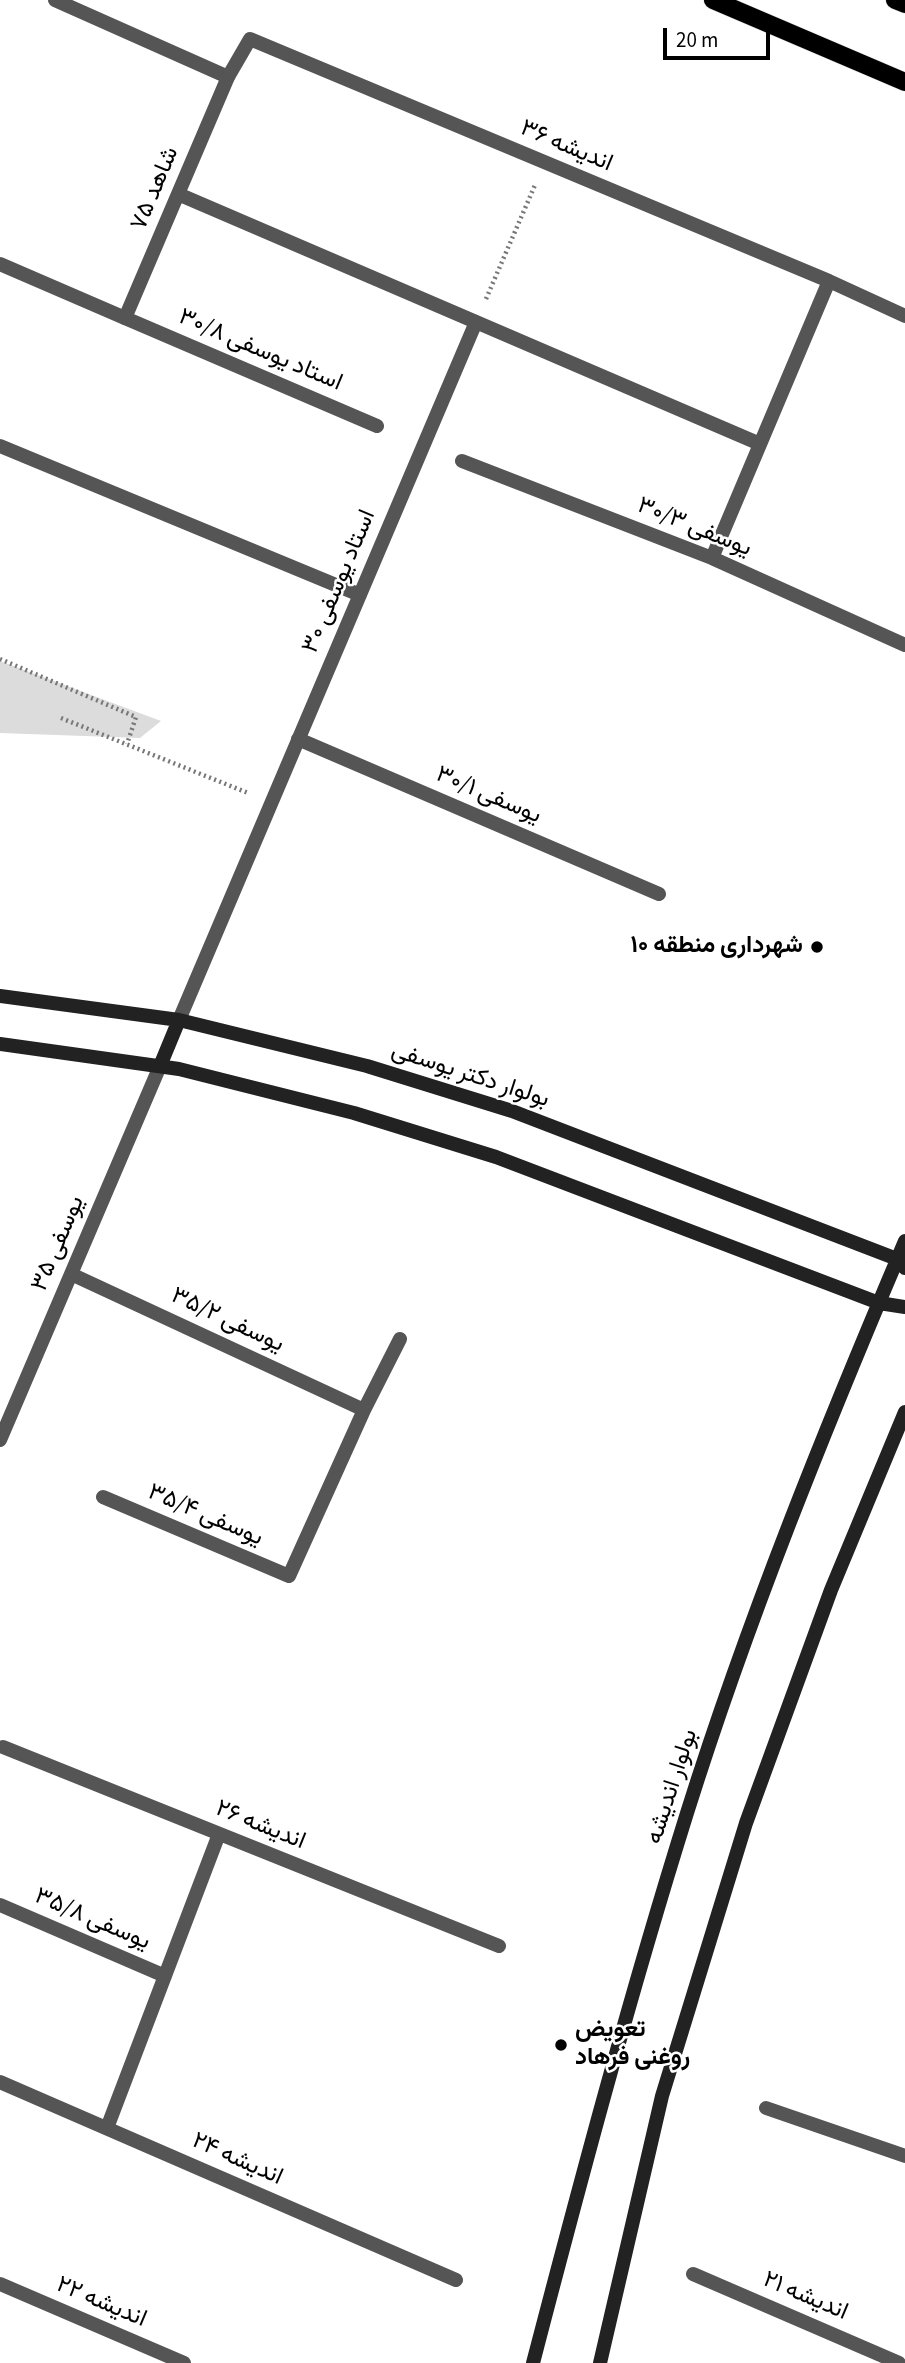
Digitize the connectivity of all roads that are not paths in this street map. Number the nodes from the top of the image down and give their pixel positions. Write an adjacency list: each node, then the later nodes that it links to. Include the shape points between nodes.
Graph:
1 (55, 0): 5 (street)
2 (713, 0): 6 (main road)
3 (895, 0): 4 (main road)
4 (905, 4)
5 (228, 77): 7 (street, شاهد ۷۵); 9 (street, اندیشه ۳۶, via 250,39)
6 (905, 82)
7 (178, 194): 11 (street, شاهد ۷۵); 12 (street)
8 (0, 264): 11 (street, استاد یوسفی ۳۰/۸)
9 (829, 281): 10 (street, اندیشه ۳۶); 14 (street)
10 (905, 316)
11 (125, 318): 13 (street, استاد یوسفی ۳۰/۸)
12 (476, 322): 14 (street); 18 (street, استاد یوسفی ۳۰)
13 (377, 426)
14 (760, 444): 17 (street)
15 (0, 446): 18 (street)
16 (462, 461): 17 (street, یوسفی ۳۰/۳)
17 (712, 558): 19 (street, یوسفی ۳۰/۳)
18 (360, 595): 20 (street, استاد یوسفی ۳۰)
19 (905, 645)
20 (298, 739): 21 (street, یوسفی ۳۰/۱); 23 (street, استاد یوسفی ۳۰)
21 (659, 894)
22 (0, 996): 23 (main road, بولوار دکتر یوسفی)
23 (179, 1020): 25 (main road); 27 (main road, بولوار دکتر یوسفی, via 367,1066 512,1111)
24 (0, 1044): 25 (main road)
25 (160, 1066): 28 (street, یوسفی ۳۵); 29 (main road, via 354,1113 496,1157)
26 (905, 1241): 27 (main road, بولوار اندیشه)
27 (901, 1264): 29 (main road, بولوار اندیشه)
28 (71, 1274): 32 (street, یوسفی ۳۵/۲); 33 (street, یوسفی ۳۵)
29 (879, 1304): 30 (main road); 51 (main road, بولوار اندیشه, via 772,1566 688,1811 607,2082)
30 (905, 1307)
31 (400, 1339): 32 (street)
32 (365, 1410): 36 (street, یوسفی ۳۵/۴, via 289,1576)
33 (6, 1412): 35 (street, یوسفی ۳۵)
34 (905, 1412): 52 (main road, via 831,1590 746,1823 662,2096)
35 (0, 1440)
36 (103, 1497)
37 (3, 1747): 38 (street, اندیشه ۲۶)
38 (219, 1834): 40 (street, اندیشه ۲۶); 41 (street)
39 (0, 1905): 41 (street, یوسفی ۳۵/۸)
40 (499, 1946)
41 (165, 1976): 44 (street)
42 (0, 2082): 44 (street, اندیشه ۲۴)
43 (766, 2108): 45 (street)
44 (107, 2128): 47 (street, اندیشه ۲۴)
45 (905, 2156)
46 (693, 2274): 53 (street, اندیشه ۲۱)
47 (456, 2280)
48 (0, 2284): 49 (street, اندیشه ۲۲)
49 (153, 2357): 50 (street, اندیشه ۲۲)
50 (184, 2363)
51 (533, 2363)
52 (600, 2363)
53 (900, 2363)

